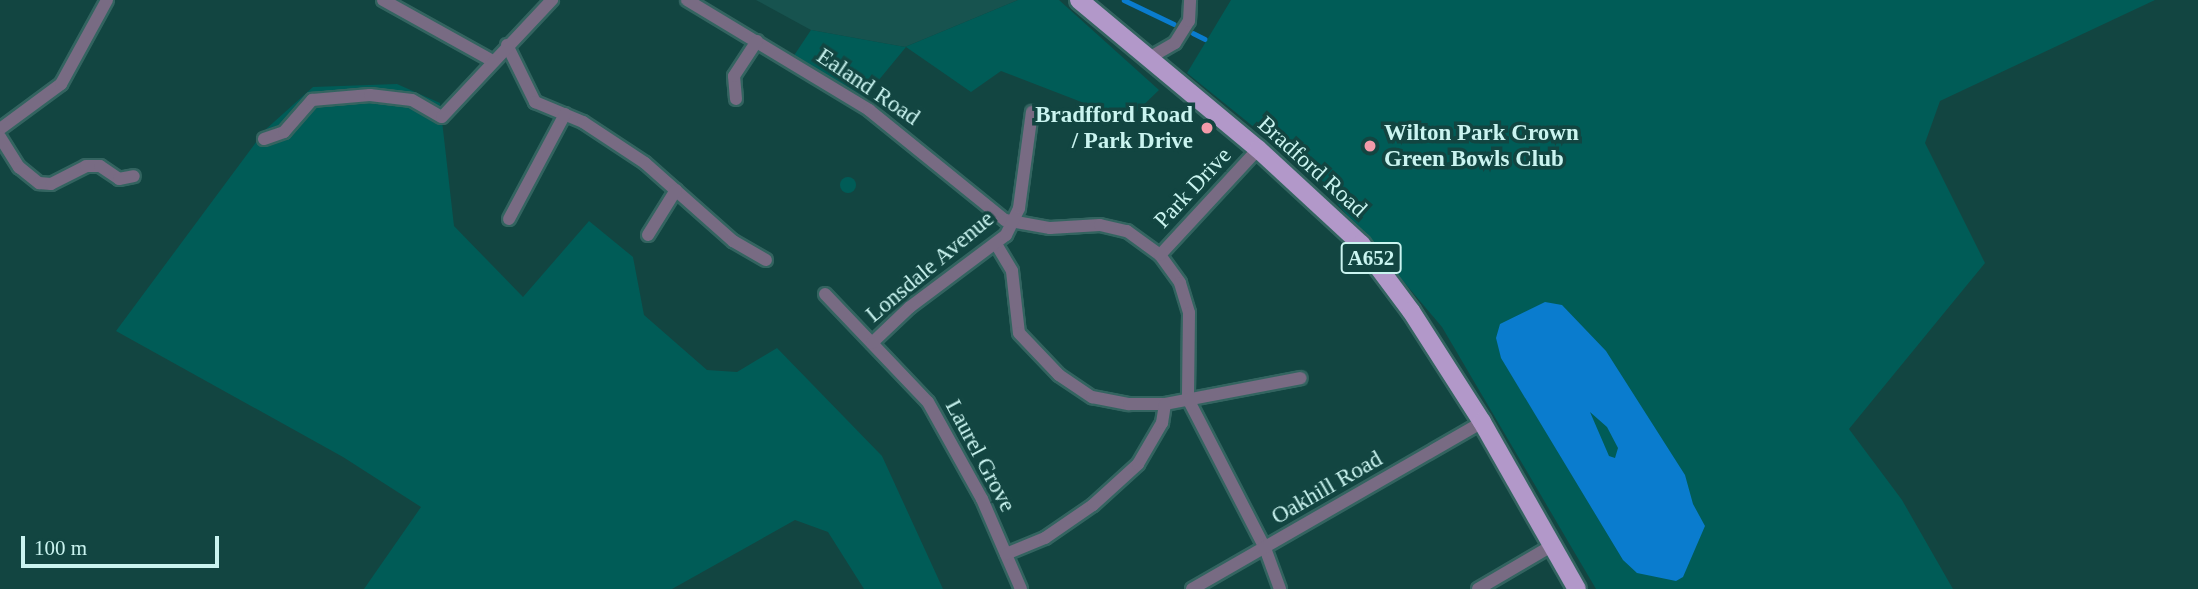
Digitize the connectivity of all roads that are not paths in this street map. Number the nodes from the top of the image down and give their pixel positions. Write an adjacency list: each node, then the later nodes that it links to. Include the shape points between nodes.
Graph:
1 (107, 0): 14 (street, via 61,84)
2 (383, 0): 10 (street)
3 (552, 0): 8 (street)
4 (687, 0): 7 (street, Ealand Road)
5 (1079, 0): 9 (main road, Bradford Road / A652)
6 (1190, 0): 9 (street, via 1188,21 1175,43)
7 (757, 40): 11 (street, via 734,76); 21 (street, Ealand Road, via 896,129 994,214)
8 (506, 45): 10 (street); 13 (street, via 535,102)
9 (1149, 58): 17 (main road, Bradford Road / A652)
10 (491, 60): 16 (street, via 442,117 402,99 370,95 312,100 284,132)
11 (736, 99)
12 (1032, 112): 21 (street)
13 (565, 114): 19 (street, via 645,163); 20 (street)
14 (0, 129)
15 (0, 137): 18 (street, via 19,167 39,183 51,184 86,166 100,166 119,179)
16 (264, 139)
17 (1258, 149): 24 (street, Park Drive); 31 (main road, Bradford Road / A652, via 1361,244 1411,311)
18 (134, 176)
19 (676, 190): 22 (street); 25 (street, via 733,240)
20 (509, 219)
21 (1014, 223): 23 (street, Lonsdale Avenue); 24 (street, via 1051,228 1100,225 1127,231)
22 (648, 235)
23 (996, 244): 27 (street, Lonsdale Avenue, via 910,307); 30 (street, via 1012,271 1019,333 1059,376 1092,397)
24 (1160, 255): 29 (street, via 1180,283 1189,313)
25 (766, 260)
26 (825, 294): 27 (street, Laurel Grove)
27 (872, 343): 34 (street, Laurel Grove, via 928,402 960,455)
28 (1301, 378): 29 (street)
29 (1188, 399): 30 (street); 33 (street)
30 (1165, 404): 34 (street, via 1162,423 1138,464 1055,532)
31 (1482, 422): 32 (main road, Bradford Road / A652); 33 (street, Oakhill Road)
32 (1553, 545): 38 (street); 39 (main road, Bradford Road / A652)
33 (1265, 548): 36 (street, Oakhill Road); 37 (street)
34 (1006, 554): 35 (street, Laurel Grove)
35 (1020, 589)
36 (1192, 589)
37 (1280, 589)
38 (1478, 589)
39 (1577, 589)

